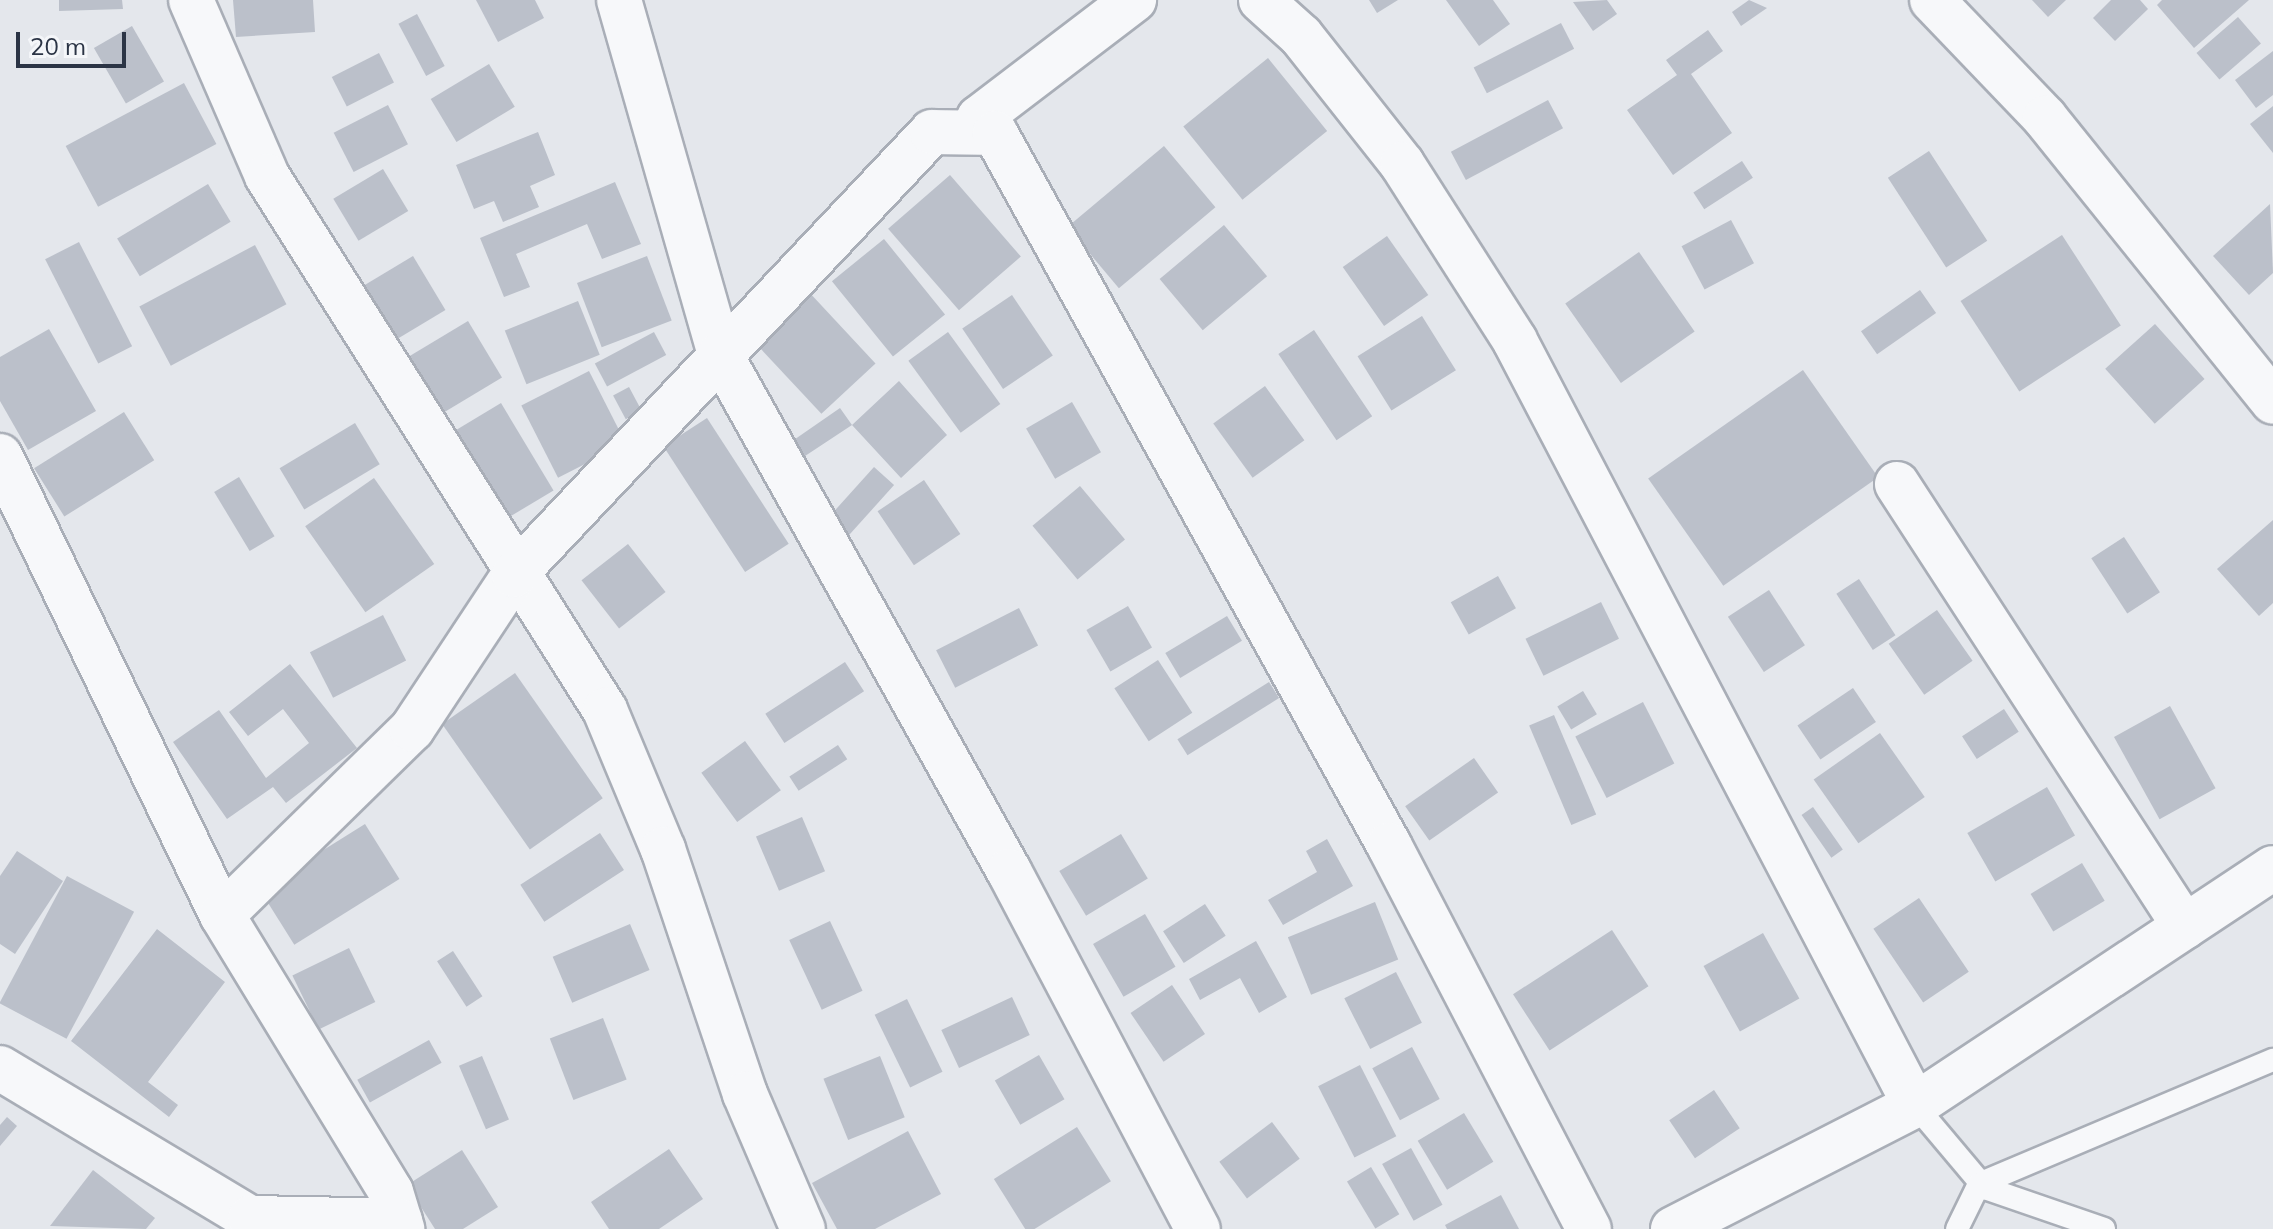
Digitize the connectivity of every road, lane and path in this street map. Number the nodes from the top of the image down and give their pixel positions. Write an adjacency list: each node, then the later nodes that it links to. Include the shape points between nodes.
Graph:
1 (191, 0): 11 (street, via 267,176)
2 (619, 0): 7 (street)
3 (1134, 0): 6 (street, via 979,118)
4 (1261, 0): 17 (street, via 1301,36 1402,164 1515,341)
5 (1932, 0): 8 (street, via 2045,118)
6 (995, 133): 7 (street, via 932,132); 22 (street, via 1389,845)
7 (720, 354): 11 (street); 21 (street, via 1009,871)
8 (2273, 402)
9 (0, 456): 13 (street)
10 (1897, 484): 14 (street)
11 (514, 575): 13 (street, via 412,729); 20 (street, via 605,710 663,849 745,1094)
12 (2273, 868): 14 (street)
13 (222, 915): 19 (street, via 391,1192)
14 (2185, 927): 17 (street)
15 (2273, 1060): 18 (lane)
16 (0, 1068): 19 (street, via 250,1218)
17 (1915, 1105): 18 (lane); 23 (street)
18 (1979, 1184): 24 (lane); 25 (lane)
19 (401, 1225)
20 (803, 1229)
21 (1198, 1229)
22 (1589, 1229)
23 (1673, 1229)
24 (1957, 1229)
25 (2104, 1229)

